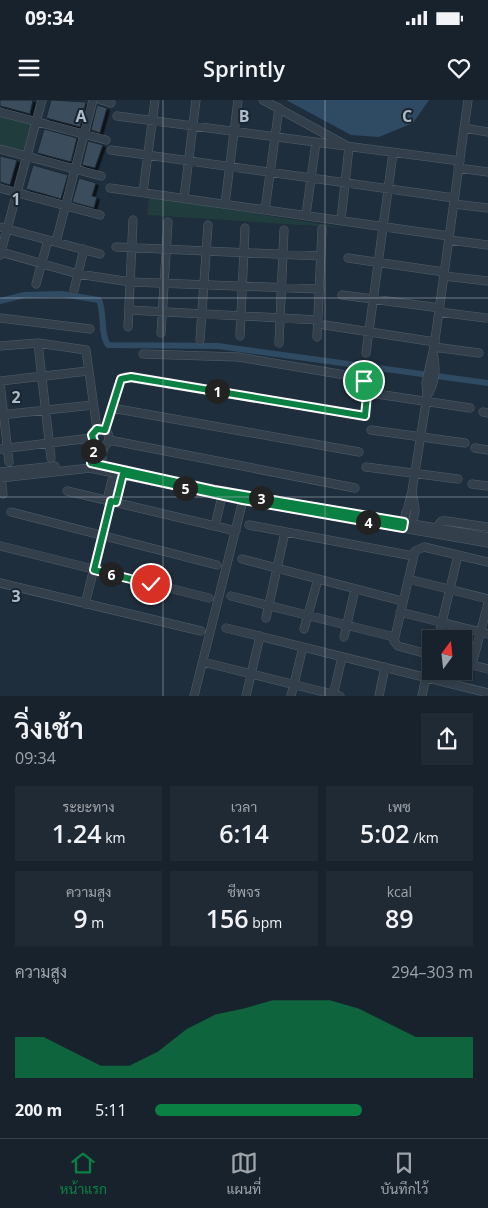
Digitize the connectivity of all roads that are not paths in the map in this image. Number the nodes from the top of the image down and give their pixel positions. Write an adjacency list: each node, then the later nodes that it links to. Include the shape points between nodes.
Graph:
1 (42, 100): 13 (street)
2 (94, 100): 19 (street)
3 (101, 100): 9 (street)
4 (155, 100): 14 (street)
5 (196, 100): 15 (street)
6 (238, 100): 17 (street)
7 (263, 100): 10 (street)
8 (468, 100): 16 (street)
9 (111, 103)
10 (279, 108): 20 (street); 23 (street)
11 (0, 112): 13 (street)
12 (117, 116): 14 (street)
13 (36, 121): 19 (street); 28 (street)
14 (152, 121): 15 (street); 27 (street)
15 (193, 126): 17 (street); 29 (street)
16 (464, 128): 18 (street); 30 (street)
17 (234, 132): 20 (street); 31 (street)
18 (488, 132)
19 (85, 134): 21 (street); 32 (street)
20 (276, 137): 22 (street); 33 (street)
21 (106, 140)
22 (316, 142): 23 (street); 36 (street)
23 (349, 147): 26 (street); 37 (street)
24 (0, 149): 28 (street)
25 (111, 150): 27 (street)
26 (393, 153): 30 (street); 40 (street)
27 (148, 155): 29 (street); 41 (street)
28 (26, 156): 32 (street); 42 (street)
29 (189, 161): 31 (street); 43 (street)
30 (459, 164): 34 (street); 44 (street)
31 (230, 166): 33 (street); 45 (street)
32 (75, 169): 35 (street); 46 (street)
33 (271, 172): 36 (street); 48 (street)
34 (488, 172)
35 (101, 176)
36 (311, 178): 37 (street); 50 (street)
37 (345, 182): 40 (street); 52 (street)
38 (0, 188): 42 (street)
39 (110, 188): 41 (street)
40 (388, 188): 44 (street); 55 (street)
41 (143, 192): 43 (street)
42 (17, 193): 46 (street); 56 (street)
43 (184, 198): 45 (street)
44 (454, 201): 47 (street); 60 (street)
45 (225, 204): 48 (street)
46 (65, 206): 49 (street); 61 (street)
47 (488, 208)
48 (265, 210): 50 (street)
49 (100, 215)
50 (306, 215): 52 (street)
51 (133, 220): 64 (street)
52 (341, 220): 55 (street)
53 (168, 222): 65 (street)
54 (208, 225): 66 (street)
55 (383, 226): 60 (street); 74 (street)
56 (4, 228): 61 (street); 69 (street)
57 (245, 228): 68 (street)
58 (322, 229): 72 (street)
59 (284, 230): 71 (street)
60 (449, 238): 62 (street); 77 (street)
61 (52, 241): 67 (street); 75 (street)
62 (488, 245)
63 (116, 246): 64 (street)
64 (132, 246): 65 (street); 79 (street)
65 (167, 248): 66 (street); 81 (street)
66 (206, 249): 68 (street); 82 (street)
67 (84, 250): 70 (street); 76 (street)
68 (244, 252): 71 (street); 83 (street)
69 (0, 254): 75 (street)
70 (100, 254)
71 (283, 254): 72 (street); 84 (street)
72 (321, 256): 85 (street)
73 (348, 258): 74 (street)
74 (378, 263): 77 (street); 88 (street)
75 (42, 264): 76 (street); 80 (street)
76 (78, 274): 79 (street); 86 (street)
77 (444, 274): 78 (street); 90 (street)
78 (488, 281)
79 (131, 282): 81 (street); 89 (street)
80 (36, 284)
81 (165, 284): 82 (street); 91 (street)
82 (204, 285): 83 (street); 92 (street)
83 (243, 286): 84 (street); 93 (street)
84 (281, 288): 85 (street); 96 (street)
85 (320, 289): 97 (street)
86 (74, 290)
87 (342, 295): 88 (street)
88 (373, 299): 90 (street); 101 (street)
89 (129, 310): 91 (street); 99 (street)
90 (439, 310): 95 (street); 109 (street)
91 (163, 312): 92 (street); 102 (street)
92 (202, 314): 93 (street); 105 (street)
93 (241, 317): 96 (street); 103 (street)
94 (0, 318): 100 (street)
95 (486, 318)
96 (280, 320): 97 (street); 107 (street)
97 (318, 320): 104 (street)
98 (325, 325): 101 (street)
99 (128, 327)
100 (90, 329)
101 (368, 332): 109 (street); 110 (street)
102 (161, 333)
103 (240, 336)
104 (317, 337)
105 (200, 340)
106 (38, 343): 108 (street); 113 (street, via 86,350); 114 (street)
107 (279, 343)
108 (0, 346)
109 (434, 348): 111 (street); 117 (street)
110 (366, 353)
111 (479, 353)
112 (143, 354): 119 (street, via 238,358 357,377 368,385 365,416 131,377 121,379)
113 (88, 371): 114 (street); 118 (street)
114 (41, 376): 115 (street); 121 (street)
115 (0, 382): 122 (street)
116 (377, 394): 117 (street)
117 (427, 399): 120 (street); 125 (street)
118 (93, 405): 121 (street); 123 (street)
119 (112, 408): 123 (street); 133 (street)
120 (470, 408)
121 (46, 410): 122 (street); 128 (street)
122 (2, 414): 130 (street)
123 (101, 430): 126 (street); 127 (street, via 93,432)
124 (371, 430): 125 (street)
125 (420, 437): 129 (street); 140 (street)
126 (109, 440): 127 (street, via 103,446); 145 (street)
127 (93, 441): 128 (street); 136 (street)
128 (49, 443): 130 (street); 134 (street)
129 (465, 444)
130 (4, 448): 135 (street)
131 (475, 448): 132 (street)
132 (488, 450)
133 (359, 452)
134 (51, 458)
135 (9, 462)
136 (91, 463): 141 (street); 154 (street, via 214,490)
137 (366, 467): 140 (street)
138 (114, 472): 139 (street); 141 (street, via 90,468); 150 (street)
139 (123, 474): 148 (street); 150 (street)
140 (414, 474): 142 (street); 154 (street)
141 (0, 476): 147 (street)
142 (458, 480)
143 (472, 484): 144 (street)
144 (488, 486)
145 (355, 488)
146 (67, 491): 150 (street)
147 (3, 494)
148 (222, 496): 149 (street); 153 (street)
149 (243, 500): 154 (street); 157 (street)
150 (112, 501): 153 (street); 159 (street)
151 (12, 512): 159 (street)
152 (249, 525): 158 (street)
153 (215, 526): 157 (street)
154 (408, 526): 156 (street); 161 (street)
155 (488, 527): 156 (street, via 446,521)
156 (436, 528): 160 (street)
157 (236, 531): 199 (street)
158 (285, 532): 164 (street); 168 (street)
159 (102, 535): 167 (street); 169 (street)
160 (488, 537)
161 (488, 543)
162 (1, 546): 169 (street)
163 (458, 555): 164 (street, via 424,547 415,551); 166 (street); 174 (street)
164 (413, 556): 171 (street)
165 (242, 559): 168 (street)
166 (488, 562)
167 (217, 565)
168 (278, 568): 170 (street); 181 (street)
169 (94, 570): 176 (street); 180 (street)
170 (318, 579): 173 (street); 183 (street)
171 (408, 579): 174 (street); 178 (street)
172 (0, 583): 180 (street)
173 (354, 588): 178 (street); 186 (street)
174 (451, 589): 177 (street); 185 (street)
175 (231, 596): 181 (street)
176 (209, 598)
177 (488, 599)
178 (402, 601): 182 (street)
179 (488, 603): 191 (street)
180 (84, 604): 190 (street)
181 (269, 606): 183 (street); 184 (street)
182 (400, 612): 185 (street); 193 (street)
183 (308, 615): 186 (street); 188 (street)
184 (266, 618)
185 (442, 623): 189 (street); 191 (street)
186 (346, 625): 193 (street); 194 (street)
187 (226, 628): 192 (street)
188 (304, 628)
189 (440, 630)
190 (201, 631)
191 (484, 633): 198 (street)
192 (260, 636): 195 (street); 203 (street)
193 (394, 637): 196 (street, via 398,646)
194 (344, 638)
195 (303, 647): 197 (street); 207 (street)
196 (422, 653)
197 (342, 656): 201 (street); 210 (street)
198 (472, 656)
199 (203, 662): 203 (street); 211 (street)
200 (472, 665): 202 (street)
201 (385, 667): 204 (street); 214 (street)
202 (488, 669)
203 (251, 674): 207 (street); 212 (street)
204 (422, 676)
205 (425, 680): 215 (street)
206 (435, 680): 208 (street)
207 (293, 684): 210 (street); 213 (street)
208 (471, 692): 209 (street)
209 (488, 693)
210 (335, 695)
211 (194, 696)
212 (246, 696)
213 (290, 696)
214 (379, 696)
215 (422, 696)

